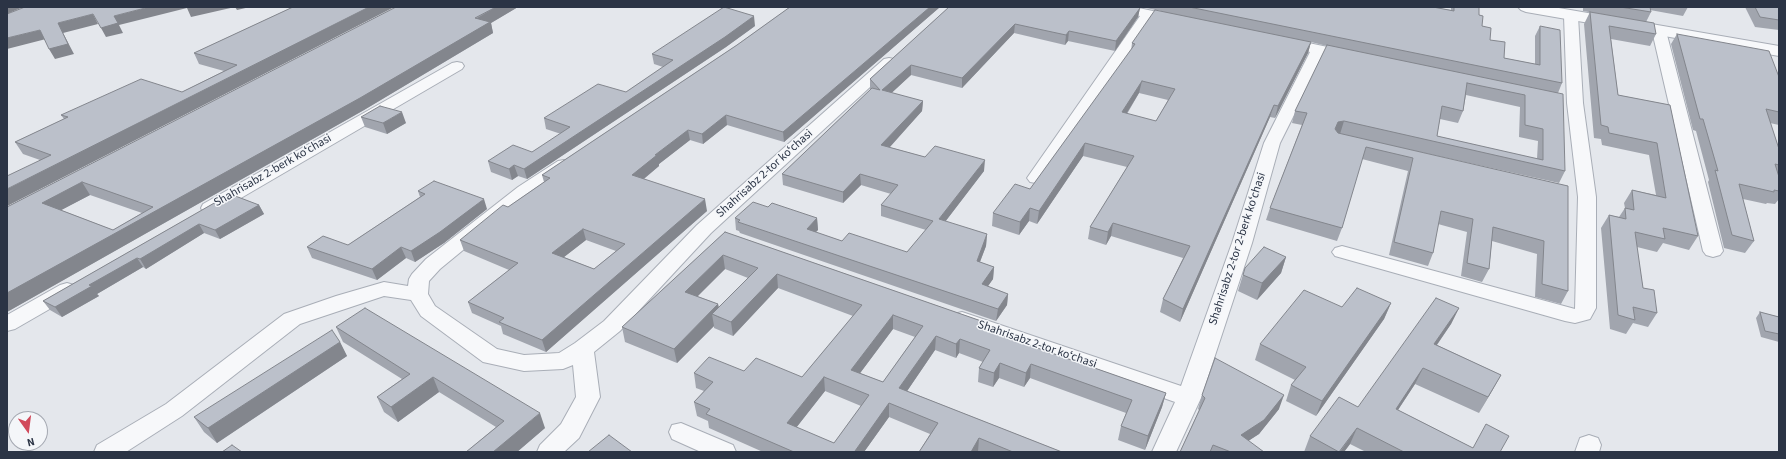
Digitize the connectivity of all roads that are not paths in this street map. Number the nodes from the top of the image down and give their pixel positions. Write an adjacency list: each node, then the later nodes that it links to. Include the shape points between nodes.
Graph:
1 (1115, 7): 4 (street)
2 (1526, 7): 3 (street)
3 (1546, 9): 5 (street)
4 (1149, 14): 6 (street); 15 (street)
5 (1570, 16): 7 (street); 20 (street, via 1567,101 1579,196 1585,311 1580,315 1565,314)
6 (1188, 22)
7 (1659, 31): 11 (street); 19 (street)
8 (1273, 40): 10 (street)
9 (903, 49): 17 (street, Shahrisabz 2-tor koʻchasi)
10 (1319, 49): 12 (street); 26 (street, Shahrisabz 2-tor 2-berk koʻchasi, via 1272,143 1242,243)
11 (1779, 51)
12 (1366, 59)
13 (456, 66): 16 (street, Shahrisabz 2-berk koʻchasi)
14 (577, 156): 22 (street, via 524,191 433,264 418,279)
15 (1036, 178)
16 (194, 217)
17 (704, 229): 18 (street, Shahrisabz 2-tor koʻchasi); 25 (street, Shahrisabz 2-tor koʻchasi, via 612,326)
18 (727, 236)
19 (1713, 251)
20 (1342, 252)
21 (83, 280): 24 (street)
22 (418, 294): 25 (street, Shahrisabz 2-tor koʻchasi, via 428,310 491,356 524,363 563,361); 28 (street, via 384,289 292,319 174,410)
23 (943, 312): 26 (street, Shahrisabz 2-tor koʻchasi)
24 (7, 324)
25 (583, 349): 29 (street, via 588,397 570,431)
26 (1189, 398): 31 (street, Shahrisabz 2-tor 2-berk koʻchasi)
27 (681, 432): 30 (street)
28 (106, 452)
29 (549, 452)
30 (724, 452)
31 (1164, 452)

